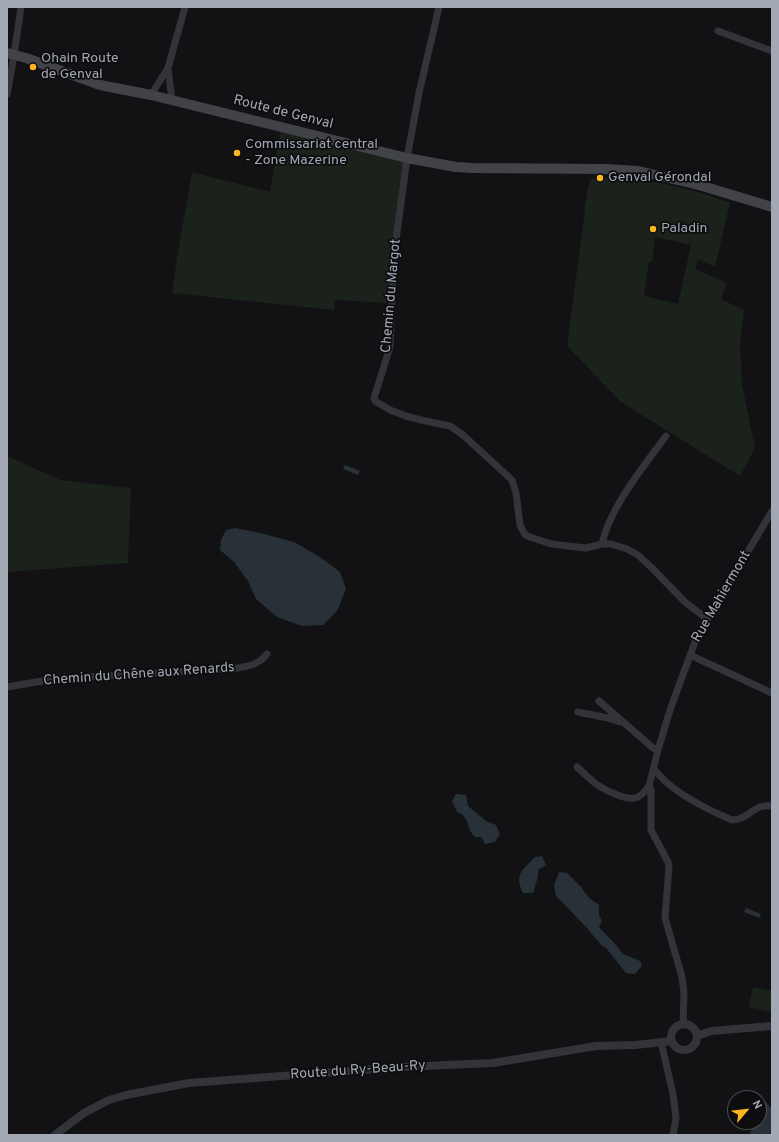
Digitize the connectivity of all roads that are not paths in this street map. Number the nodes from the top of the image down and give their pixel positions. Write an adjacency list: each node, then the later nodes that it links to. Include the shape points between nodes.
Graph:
1 (21, 7): 6 (street, via 16,46)
2 (186, 7): 7 (street)
3 (439, 7): 11 (street)
4 (718, 31): 5 (street)
5 (772, 51)
6 (10, 54): 8 (street, via 12,68); 9 (main road, Route de Genval, via 90,82)
7 (168, 68): 9 (street); 10 (street)
8 (7, 94)
9 (151, 95): 10 (main road, Route de Genval)
10 (172, 100): 11 (main road, Route de Genval)
11 (407, 158): 12 (main road, Route de Genval, via 473,168 638,171); 16 (street, Chemin du Margot, via 394,255 390,347 375,401 406,416 450,426 463,435 512,480 520,525 528,536 551,544 586,548)
12 (772, 207)
13 (666, 436): 16 (street, via 628,489 606,529)
14 (772, 511): 15 (street, Rue Mahiermont)
15 (770, 518): 17 (street, Rue Mahiermont)
16 (602, 544): 17 (street, via 618,546 638,555 685,602)
17 (707, 619): 19 (street, Rue Mahiermont)
18 (267, 654): 20 (street, Chemin du Chêne aux Renards, via 264,659 247,667 48,680)
19 (690, 655): 21 (street); 25 (street, Rue Mahiermont)
20 (7, 687)
21 (772, 693)
22 (598, 701): 24 (street)
23 (578, 712): 24 (street)
24 (624, 724): 25 (street)
25 (658, 750): 27 (street, Rue Mahiermont)
26 (577, 767): 28 (street, via 598,786 626,798 638,797)
27 (654, 769): 28 (street, Rue Mahiermont); 29 (street, via 672,788 732,820 739,820 760,806)
28 (649, 786): 30 (street, Rue Mahiermont, via 651,830 669,867 665,918 682,977)
29 (772, 806)
30 (683, 1025): 32 (street, via 692,1028); 33 (street, via 674,1030)
31 (772, 1026): 32 (street, via 711,1031)
32 (697, 1036): 33 (street, via 695,1044 689,1049 680,1050)
33 (672, 1041): 34 (street, Route du Ry-Beau-Ry)
34 (661, 1042): 35 (street, Route du Ry-Beau-Ry, via 596,1046 493,1063 397,1067 189,1083 109,1100 84,1113); 36 (street, via 673,1094 676,1118)
35 (55, 1135)
36 (673, 1135)

